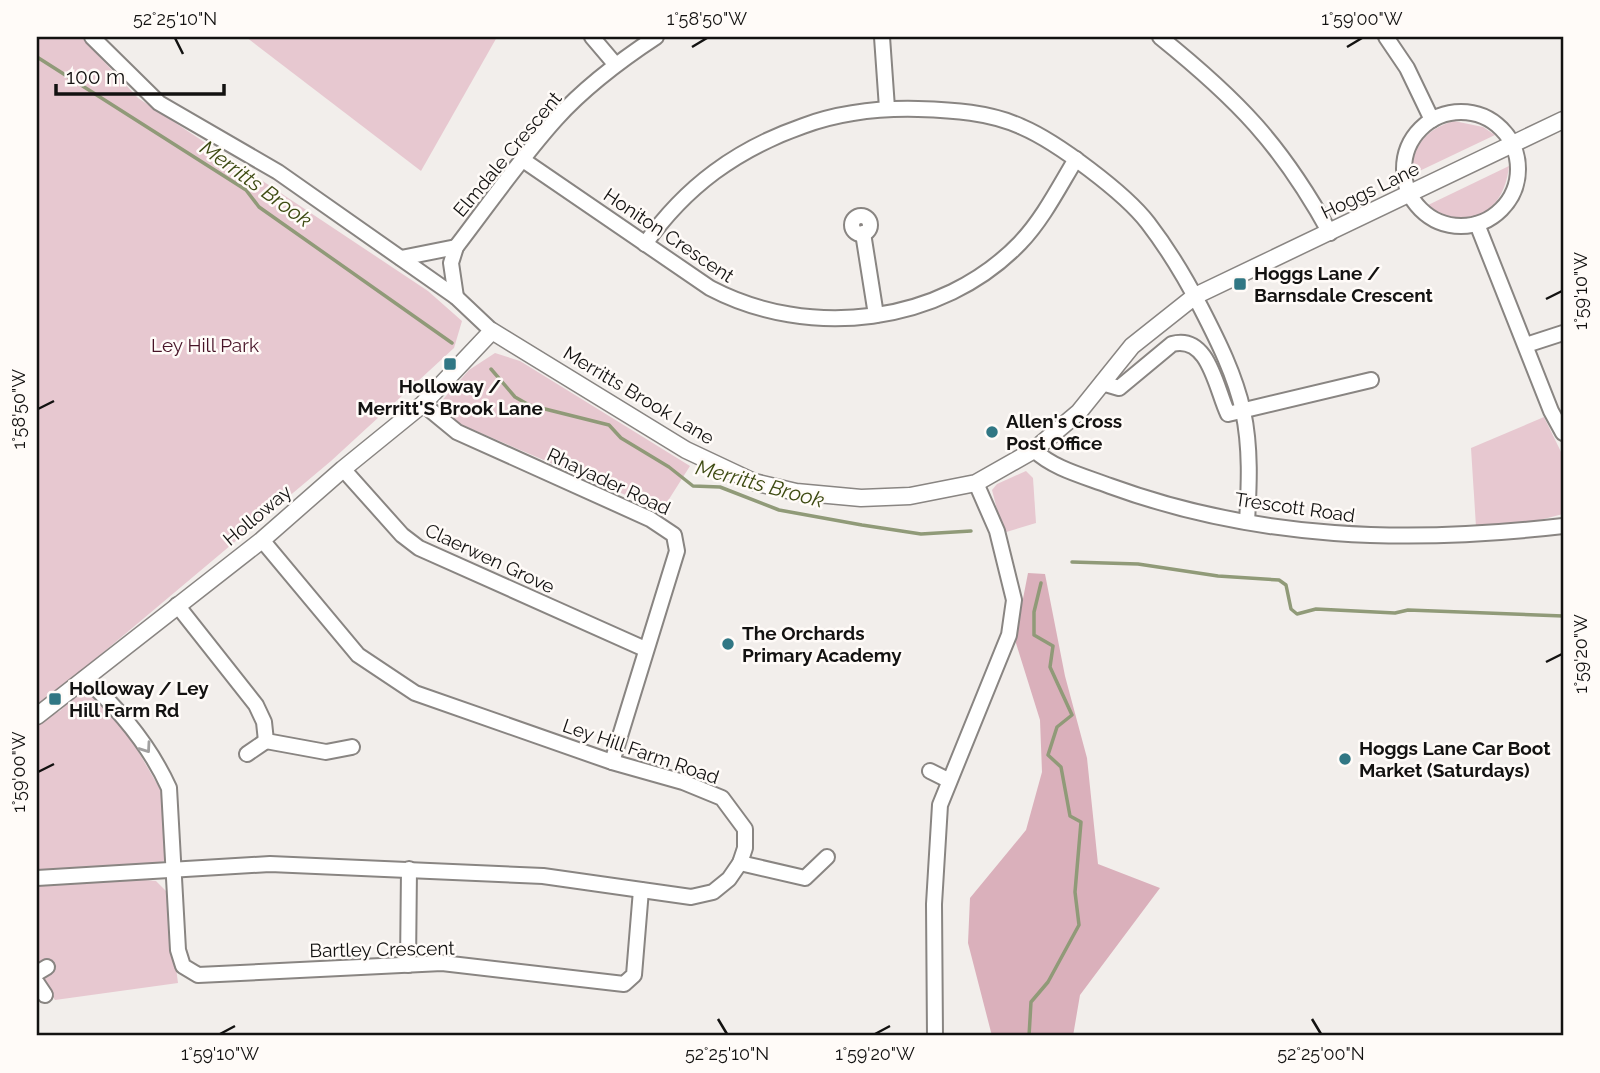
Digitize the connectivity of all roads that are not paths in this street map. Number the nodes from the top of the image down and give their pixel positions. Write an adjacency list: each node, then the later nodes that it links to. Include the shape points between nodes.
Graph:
1 (92, 37): 20 (street, Merritts Brook Lane, via 159,103 278,172)
2 (592, 37): 7 (street)
3 (656, 37): 7 (street, Elmdale Crescent)
4 (882, 37): 8 (street)
5 (1160, 37): 17 (street, via 1217,82 1267,135)
6 (1386, 37): 9 (street)
7 (615, 64): 13 (street, Elmdale Crescent, via 558,117)
8 (887, 108): 12 (street, via 972,112 1020,126); 18 (street, via 818,120 753,145 687,194)
9 (1432, 120): 11 (street, via 1460,112 1480,115 1498,126); 14 (street, via 1407,151 1404,178)
10 (1563, 120): 11 (street, Hoggs Lane)
11 (1514, 146): 14 (street, Hoggs Lane); 15 (street, via 1518,174 1512,195 1499,212)
12 (1076, 159): 21 (street, via 1147,221); 23 (street, Honiton Crescent, via 1020,243 961,288 898,312)
13 (523, 160): 18 (street, Honiton Crescent); 19 (street, Elmdale Crescent)
14 (1409, 195): 15 (street, via 1426,215 1443,224); 17 (street, Hoggs Lane)
15 (1477, 225): 26 (street)
16 (863, 233): 23 (street)
17 (1329, 233): 21 (street, Hoggs Lane)
18 (645, 244): 23 (street, Honiton Crescent, via 730,299 823,319)
19 (456, 247): 20 (street, Elmdale Crescent); 22 (street, Elmdale Crescent, via 450,262)
20 (401, 258): 22 (street, Merritts Brook Lane)
21 (1195, 296): 28 (street, Merritts Brook Lane, via 1132,346); 30 (street, via 1223,351)
22 (456, 297): 24 (street, Merritts Brook Lane)
23 (876, 315)
24 (492, 331): 29 (street, Holloway); 34 (street, Merritts Brook Lane, via 686,450 754,482 796,492 861,498 910,496)
25 (1563, 333): 26 (street)
26 (1526, 345): 31 (street)
27 (1371, 380): 30 (street)
28 (1102, 383): 30 (street, via 1119,388 1181,341 1195,345 1204,357 1228,414); 32 (street, Merritts Brook Lane, via 1079,412)
29 (423, 404): 33 (street, Holloway); 39 (street, Rhayader Road, via 457,432 650,519 674,535 677,551)
30 (1243, 411): 35 (street, via 1250,472)
31 (1563, 433)
32 (1034, 450): 34 (street, Merritts Brook Lane); 35 (street, Trescott Road, via 1046,461 1137,495)
33 (343, 469): 37 (street, Holloway); 39 (street, Claerwen Grove, via 419,548)
34 (976, 483): 47 (street, via 997,531 1014,600 1009,635)
35 (1247, 522): 36 (street, Trescott Road, via 1350,537 1475,535)
36 (1563, 526)
37 (262, 540): 38 (street, Holloway); 45 (street, Ley Hill Farm Road, via 334,628 386,676 415,693)
38 (177, 605): 40 (street, Holloway); 42 (street, via 256,705)
39 (645, 649): 45 (street)
40 (85, 678): 41 (street, Holloway); 51 (street, Bartley Crescent, one-way to 51, via 132,727 159,765 169,788)
41 (37, 716)
42 (266, 741): 43 (street, via 326,751); 44 (street)
43 (352, 747)
44 (247, 754)
45 (612, 762): 49 (street, Ley Hill Farm Road, via 722,798 745,829)
46 (930, 771): 47 (street)
47 (948, 779): 55 (street, via 940,805 934,904)
48 (827, 857): 49 (street, via 805,878)
49 (740, 863): 53 (street, via 729,879 702,895)
50 (409, 869): 51 (street, via 270,864); 53 (street, via 543,876); 54 (street)
51 (175, 870): 52 (street); 54 (street, Bartley Crescent, via 178,950 183,966 198,975)
52 (37, 878)
53 (641, 890): 54 (street, Bartley Crescent, via 634,975 624,984 442,963)
54 (408, 965)
55 (935, 1036)

